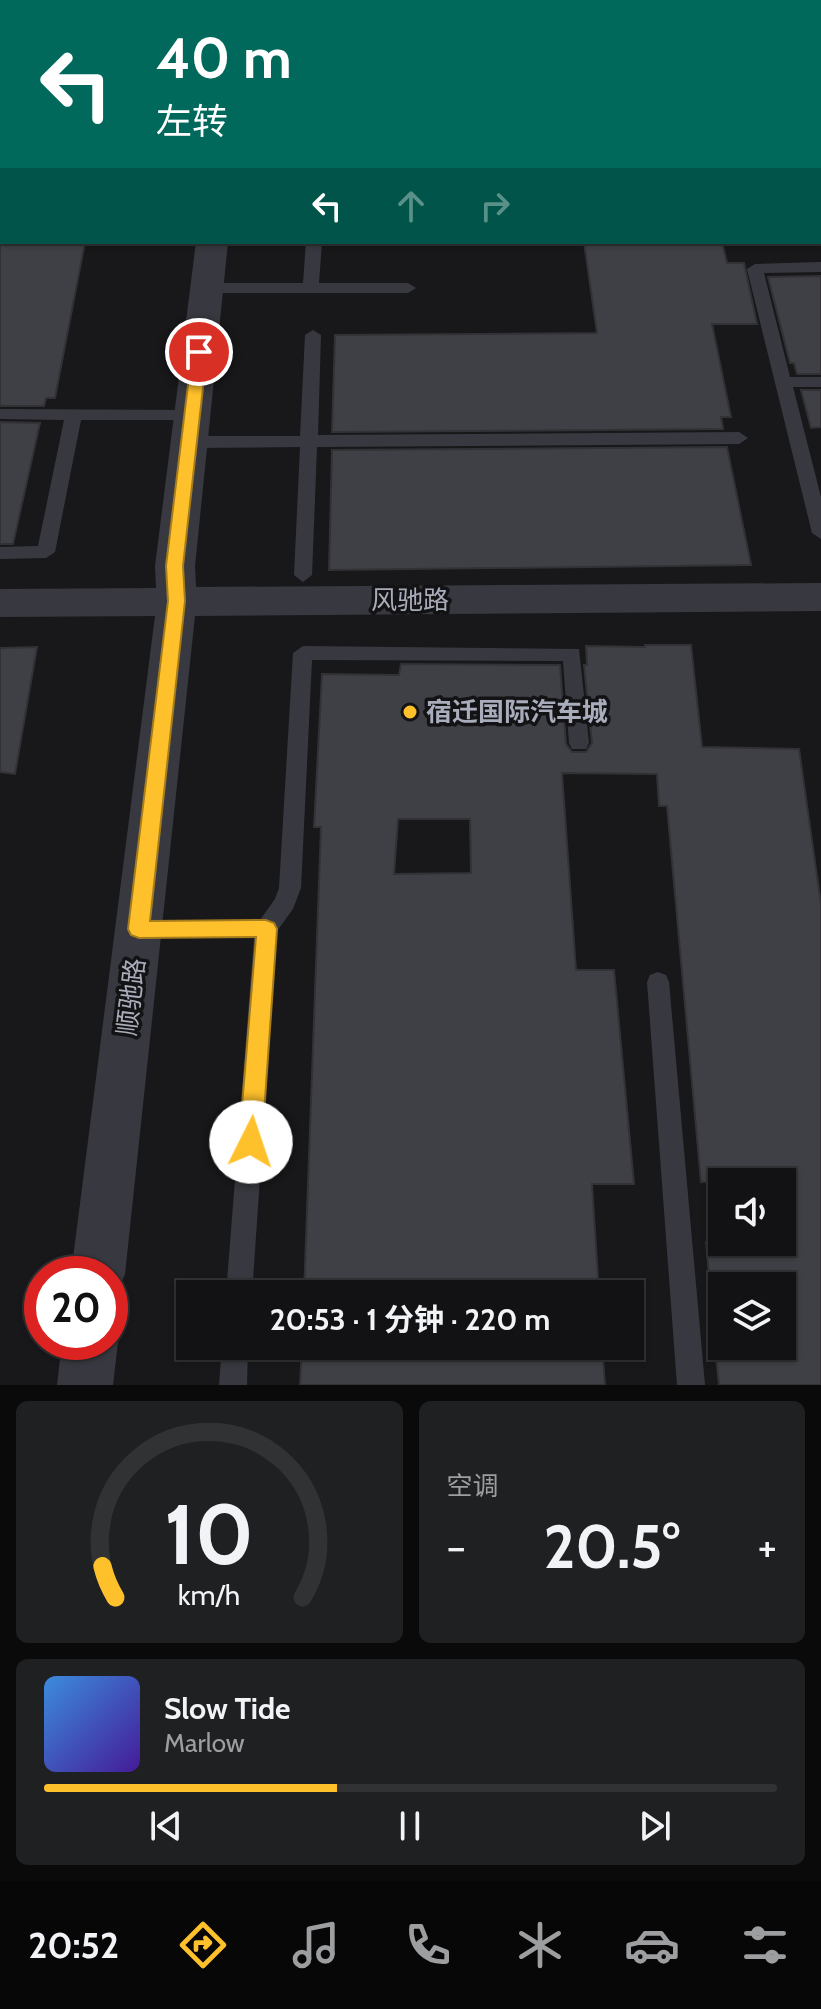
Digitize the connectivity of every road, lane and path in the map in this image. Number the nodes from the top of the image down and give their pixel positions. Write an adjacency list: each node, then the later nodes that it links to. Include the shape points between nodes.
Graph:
1 (212, 244): 4 (street, 顺驰路)
2 (314, 244): 5 (lane)
3 (821, 267): 8 (lane, via 755,269)
4 (207, 288): 5 (lane); 12 (street, 顺驰路)
5 (311, 288): 6 (lane)
6 (408, 288)
7 (313, 335): 14 (lane)
8 (785, 382): 9 (lane); 15 (lane)
9 (821, 382)
10 (0, 414): 11 (lane)
11 (74, 414): 12 (lane); 16 (lane, via 46,552)
12 (191, 428): 14 (lane); 19 (street, 顺驰路, via 175,566)
13 (739, 438): 14 (lane)
14 (309, 441): 17 (lane)
15 (821, 533)
16 (0, 553)
17 (303, 575)
18 (821, 597): 19 (street, 风驰路)
19 (177, 601): 20 (street, 风驰路); 22 (street, 顺驰路)
20 (0, 603)
21 (579, 743): 23 (lane, via 572,654 303,653 290,888)
22 (139, 929): 23 (lane); 25 (street, 顺驰路)
23 (266, 929): 26 (lane)
24 (658, 982): 31 (lane)
25 (100, 1256)
26 (240, 1280)
27 (88, 1360): 29 (street)
28 (234, 1360): 30 (lane)
29 (85, 1385)
30 (233, 1385)
31 (691, 1385)

